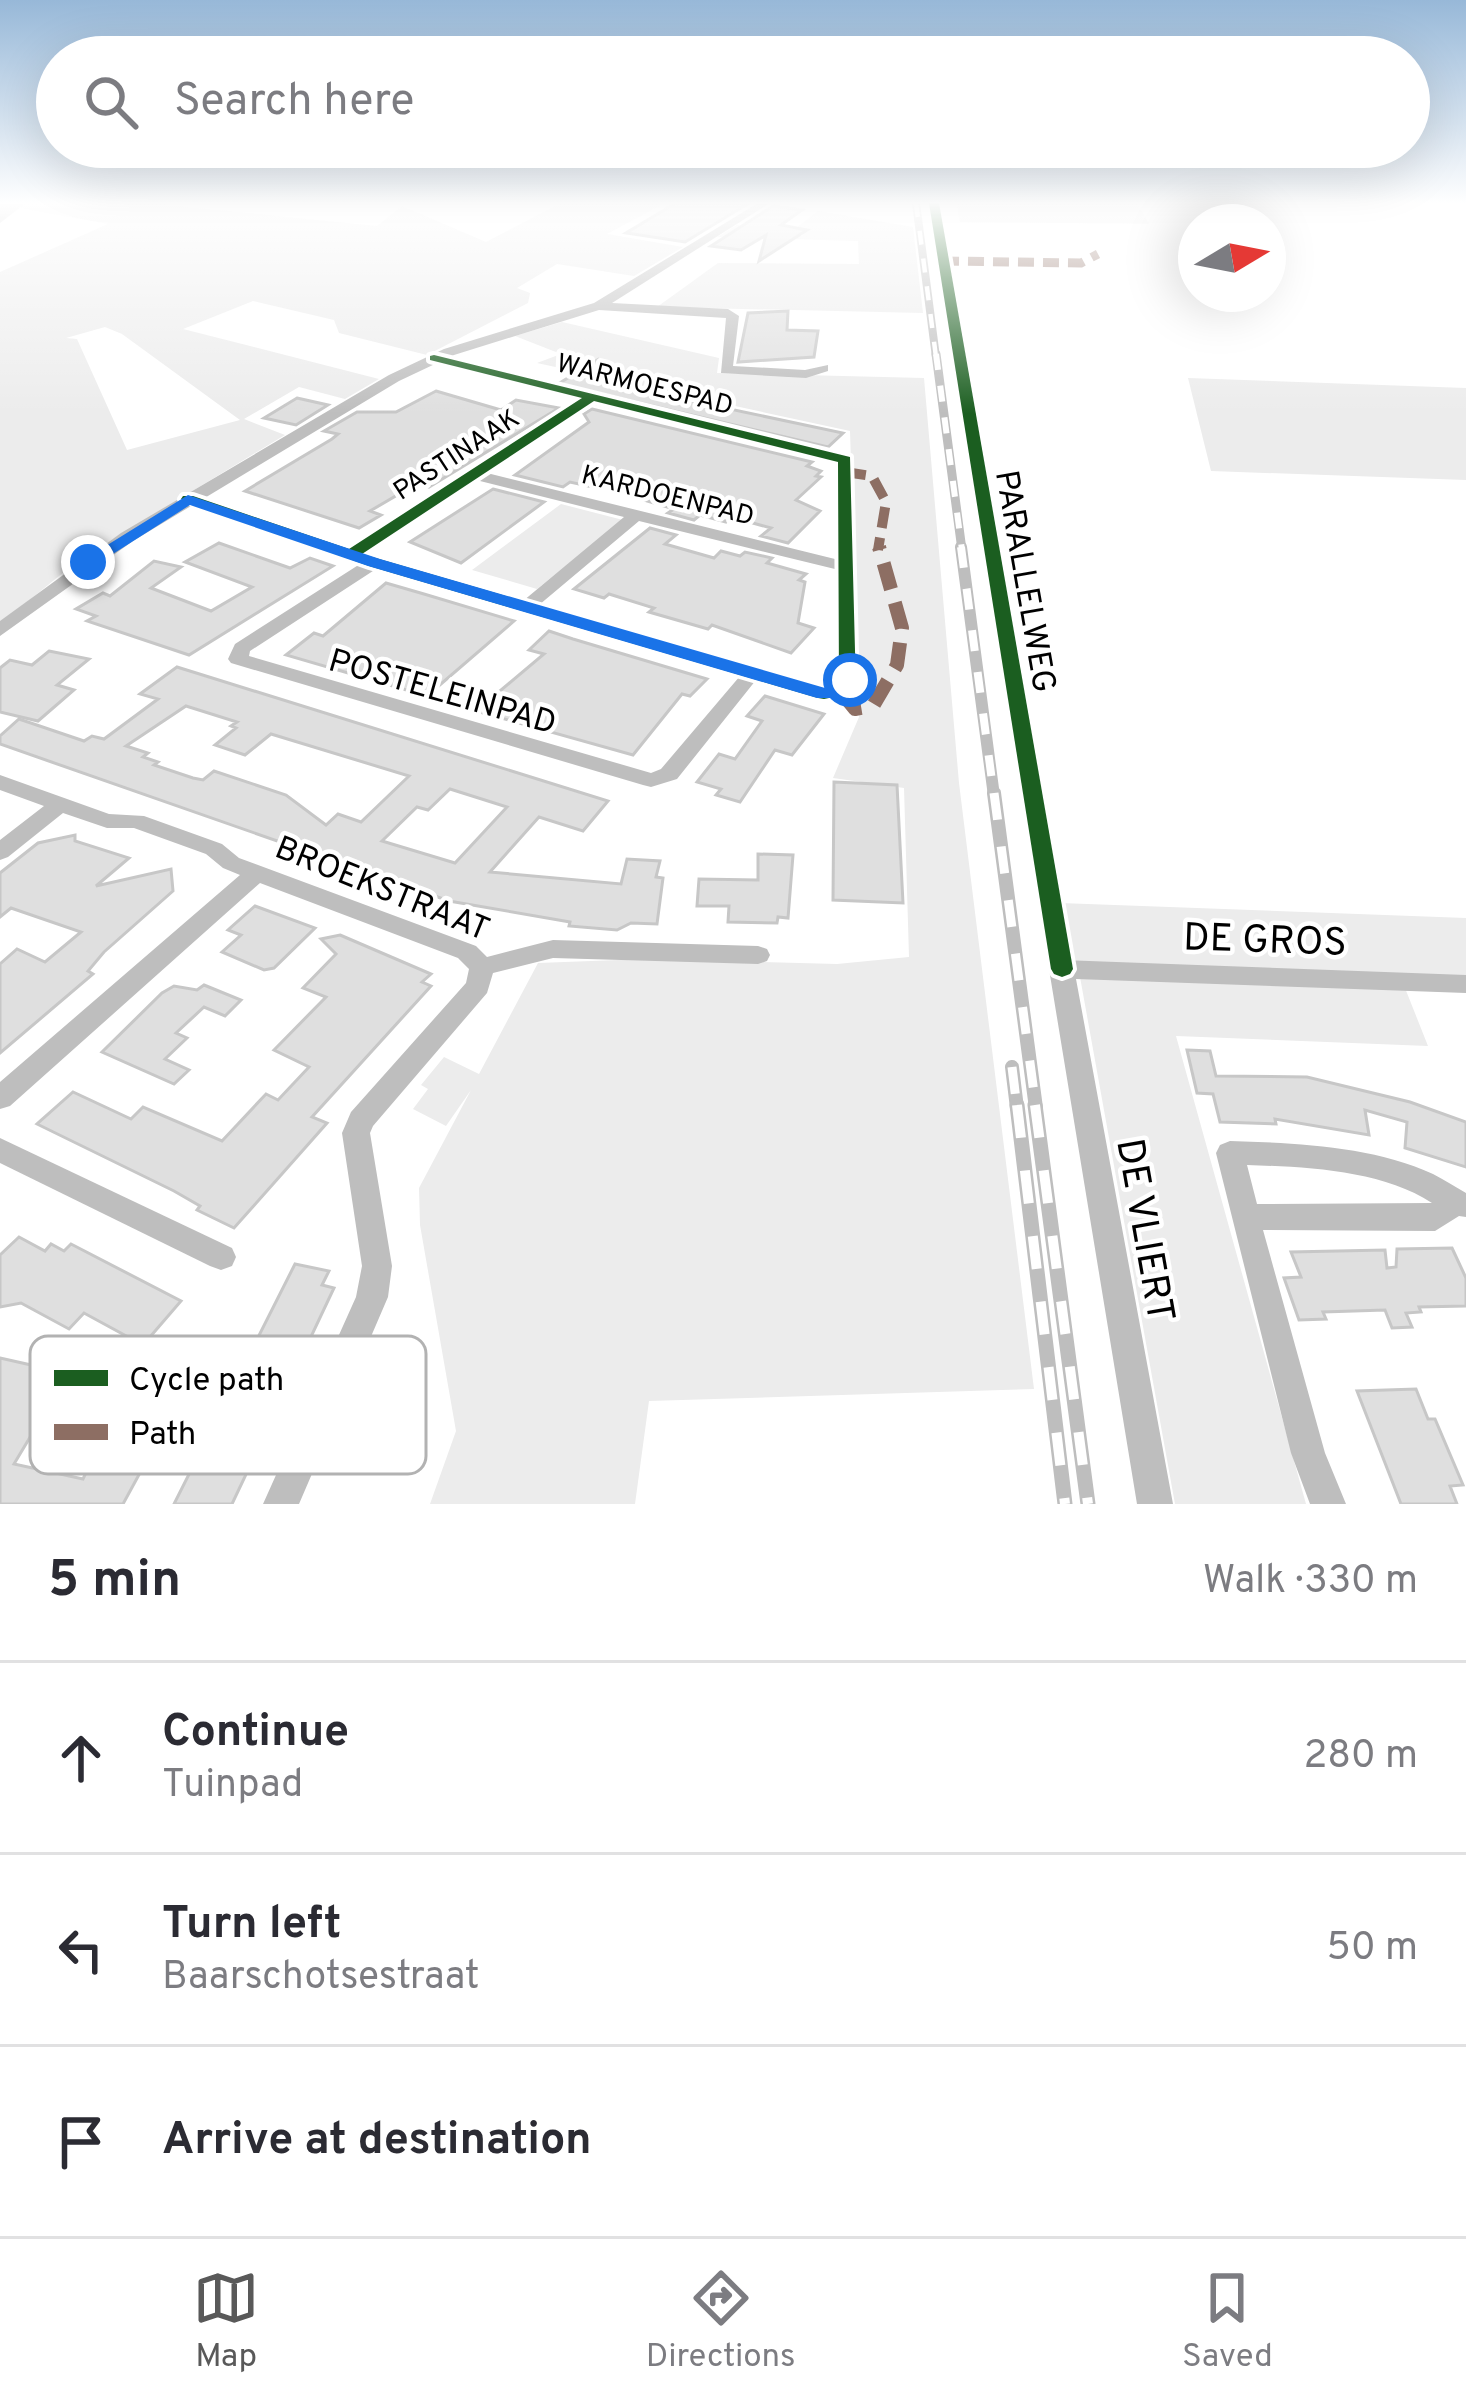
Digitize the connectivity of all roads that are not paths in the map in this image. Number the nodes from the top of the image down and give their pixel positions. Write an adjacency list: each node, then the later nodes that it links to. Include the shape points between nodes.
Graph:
1 (651, 273): 2 (street)
2 (598, 306): 3 (street, via 733,316 726,370); 6 (street, via 420,364)
3 (823, 368)
4 (589, 399): 5 (street, PASTINAAK); 10 (street, WARMOESPAD, via 845,460)
5 (476, 475): 7 (street, KARDOENPAD); 8 (street, PASTINAAK)
6 (188, 499): 8 (street); 12 (street)
7 (636, 515): 10 (street, KARDOENPAD); 11 (street)
8 (352, 554): 9 (street)
9 (374, 562): 11 (street); 13 (street, POSTELEINPAD, via 242,648 238,659 651,781 669,774)
10 (847, 567): 13 (street, via 850,680 842,694)
11 (526, 607): 13 (street)
12 (0, 630)
13 (752, 673)
14 (0, 782): 15 (street, BROEKSTRAAT)
15 (59, 805): 16 (street); 17 (street, BROEKSTRAAT, via 136,821)
16 (0, 852)
17 (258, 872): 19 (street, BROEKSTRAAT, via 467,952); 22 (street)
18 (758, 956): 19 (street, BROEKSTRAAT, via 553,949)
19 (482, 967): 27 (street, via 478,986 356,1133 377,1266)
20 (1062, 969): 21 (street, DE GROS); 30 (street, DE VLIERT)
21 (1466, 984)
22 (0, 1098)
23 (0, 1150): 26 (street)
24 (1459, 1204): 25 (street, via 1435,1217); 25 (street, via 1365,1165 1229,1153)
25 (1245, 1217): 31 (street)
26 (221, 1257)
27 (355, 1336)
28 (293, 1474): 29 (street)
29 (280, 1504)
30 (1155, 1504)
31 (1328, 1504)

